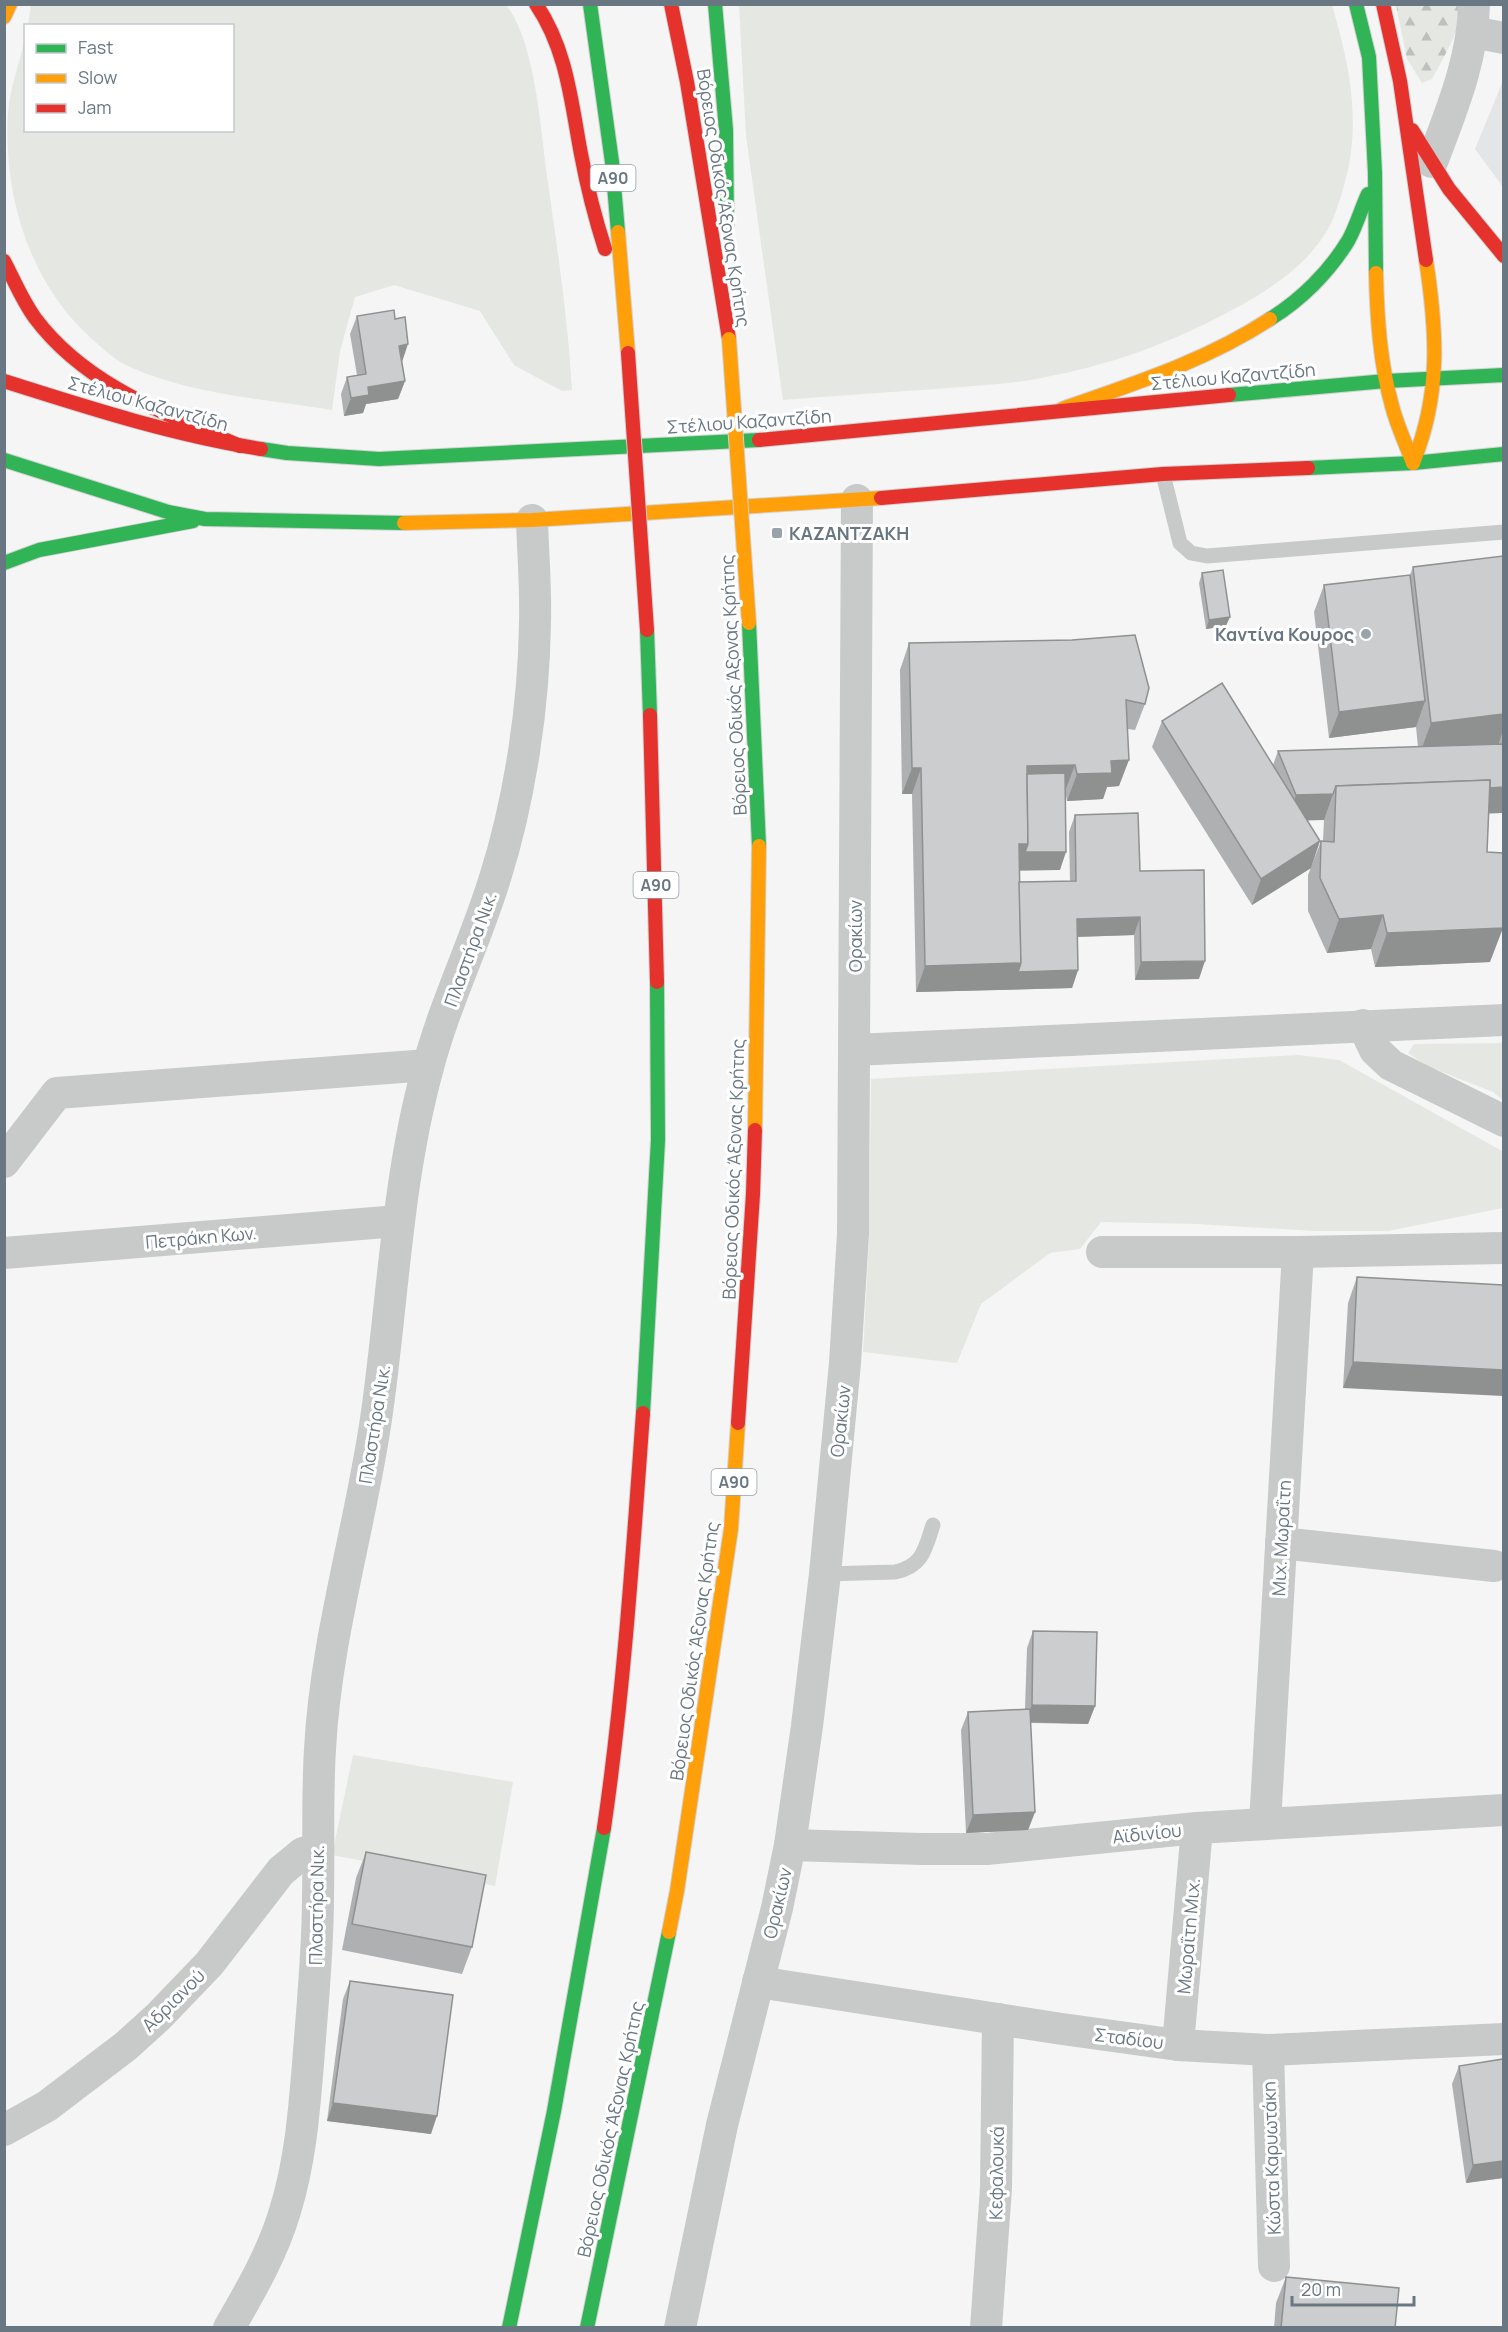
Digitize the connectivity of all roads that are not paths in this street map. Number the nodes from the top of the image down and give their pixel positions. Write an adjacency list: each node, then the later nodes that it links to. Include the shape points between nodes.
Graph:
1 (10, 4): 8 (main road)
2 (536, 4): 16 (main road, via 561,50 587,186)
3 (590, 4): 16 (main road, Α90, via 612,162)
4 (671, 4): 17 (main road, Βόρειος Οδικός Άξονας Κρήτης / Α90)
5 (715, 4): 17 (main road, via 726,130)
6 (1356, 4): 13 (main road, via 1369,57)
7 (1383, 4): 11 (main road)
8 (4, 17)
9 (1473, 18): 10 (street); 12 (street, via 1460,84)
10 (1503, 38)
11 (1406, 120): 12 (main road); 19 (main road, via 1433,320)
12 (1432, 162): 14 (main road, via 1466,212)
13 (1375, 173): 21 (main road, via 1377,324); 22 (main road, via 1355,231 1330,269 1300,300 1266,324 1202,357)
14 (1503, 256)
15 (4, 261): 23 (main road, via 41,326 91,372 139,401)
16 (622, 297): 61 (main road, Α90, bridge, via 646,630 657,920 658,1140 648,1337 632,1573 611,1780 554,2111)
17 (729, 339): 62 (main road, Βόρειος Οδικός Άξονας Κρήτης / Α90, bridge, via 749,623 759,851 753,1194 731,1529 677,1891)
18 (1503, 375): 19 (main road, Στέλιου Καζαντζίδη)
19 (1434, 380): 21 (main road, Στέλιου Καζαντζίδη); 26 (main road, via 1423,439)
20 (4, 381): 23 (main road, Στέλιου Καζαντζίδη, via 133,422)
21 (1386, 381): 22 (main road, Στέλιου Καζαντζίδη); 26 (main road)
22 (1062, 409): 23 (main road, Στέλιου Καζαντζίδη, via 789,438 379,459)
23 (240, 446)
24 (1503, 454): 26 (main road)
25 (4, 460): 29 (main road, via 168,512)
26 (1413, 463): 27 (main road)
27 (1163, 474): 28 (main road); 31 (lane, via 1180,543 1191,553 1208,556)
28 (857, 500): 30 (main road); 35 (street, Ορακίων)
29 (205, 519): 30 (main road, via 374,524); 32 (main road, via 47,548)
30 (532, 520): 36 (street, Πλαστήρα Νικ., via 532,681 519,771 496,877)
31 (1503, 532)
32 (4, 563)
33 (1503, 1020): 34 (street)
34 (1363, 1025): 35 (street); 37 (street, via 1375,1050 1391,1065)
35 (854, 1050): 47 (street, Ορακίων, via 850,1292)
36 (428, 1065): 38 (street, via 57,1093); 39 (street, Πλαστήρα Νικ., via 412,1131)
37 (1503, 1121)
38 (4, 1162)
39 (398, 1221): 43 (street, Πετράκη Κων.); 52 (street, Πλαστήρα Νικ., via 375,1424 323,1710)
40 (1503, 1248): 42 (street)
41 (1102, 1252): 42 (street)
42 (1298, 1252): 45 (street, Μιχ. Μωραΐτη)
43 (4, 1253)
44 (933, 1525): 47 (lane, via 917,1563 906,1570)
45 (1281, 1543): 46 (street); 49 (street, Μιχ. Μωραΐτη)
46 (1494, 1566)
47 (825, 1574): 51 (street, Ορακίων)
48 (1503, 1810): 49 (street, Αϊδινίου)
49 (1264, 1823): 50 (street, Αϊδινίου)
50 (1197, 1828): 51 (street, Αϊδινίου, via 987,1849); 56 (street, Μωραΐτη Μιχ.)
51 (790, 1845): 53 (street, Ορακίων)
52 (318, 1849): 58 (street, Αδριανού, via 303,1853 285,1867 209,1964 126,2046 47,2106); 60 (street, Πλαστήρα Νικ., via 314,1985 295,2168 277,2235)
53 (759, 1982): 54 (street, Σταδίου); 63 (street, Ορακίων, via 722,2125)
54 (998, 2019): 56 (street, Σταδίου); 64 (street, Κεφαλουκά, via 996,2188)
55 (1503, 2039): 57 (street, Σταδίου)
56 (1178, 2044): 57 (street, Σταδίου)
57 (1268, 2050): 59 (street, Κώστα Καρυωτάκη)
58 (4, 2130)
59 (1274, 2266)
60 (230, 2328)
61 (509, 2328)
62 (587, 2328)
63 (680, 2328)
64 (986, 2328)

